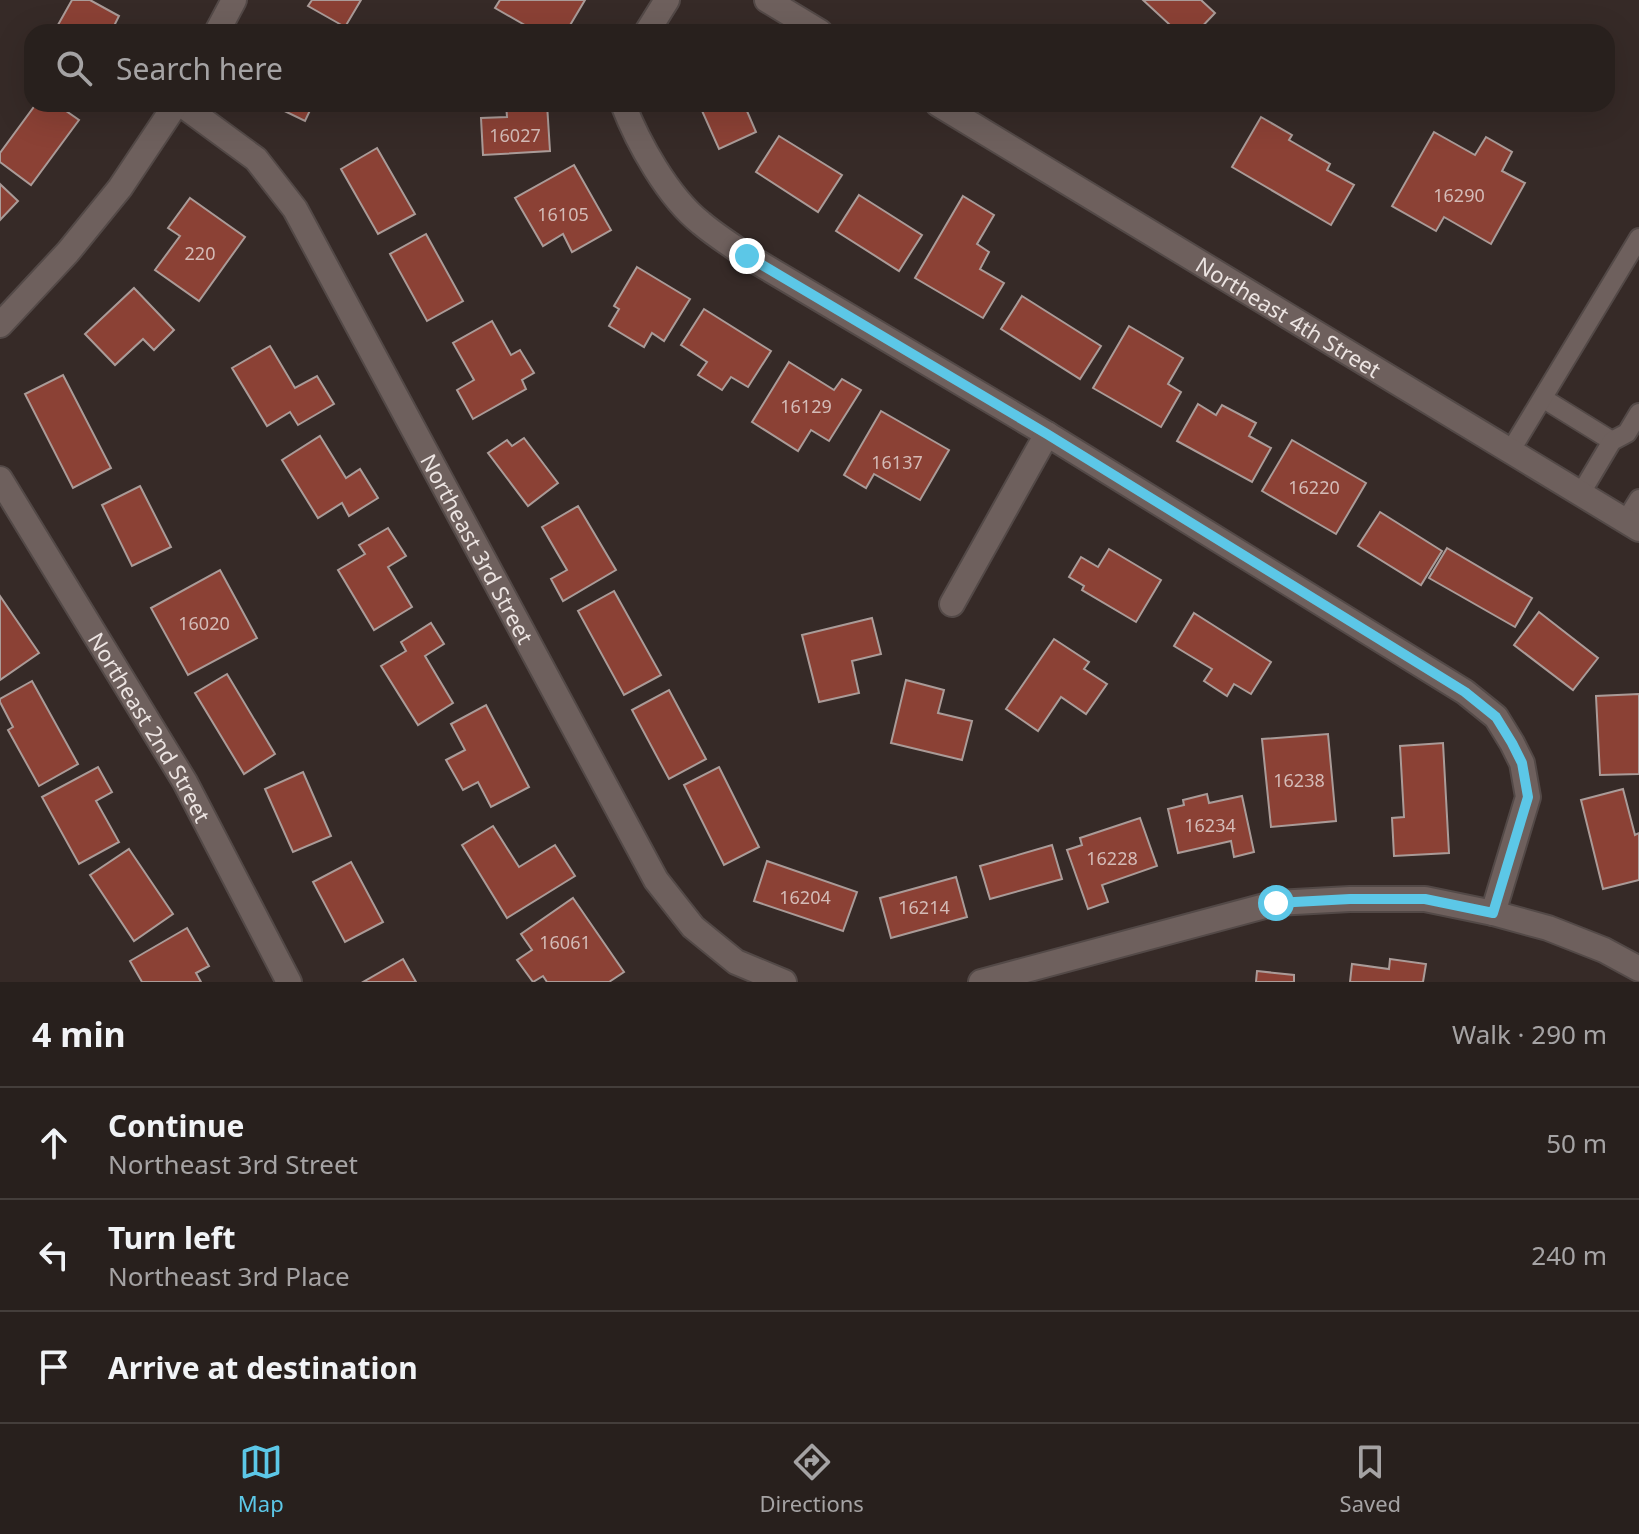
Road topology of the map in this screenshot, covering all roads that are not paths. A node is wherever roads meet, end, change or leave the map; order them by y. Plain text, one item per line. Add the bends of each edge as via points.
1 (234, 0) edge
2 (667, 0) edge
3 (767, 0) edge
4 (221, 24) edge
5 (652, 24) edge
6 (807, 24) edge
7 (172, 112) edge
8 (189, 112) edge
9 (626, 112) edge
10 (951, 112) edge
11 (1639, 238) edge
12 (0, 325) edge
13 (1544, 399) junction
14 (1639, 413) edge
15 (1047, 434) junction
16 (1612, 441) junction
17 (1511, 450) junction
18 (0, 479) edge
19 (1581, 493) junction
20 (1639, 499) edge
21 (1632, 524) edge
22 (952, 604) dead end
23 (1493, 913) junction
24 (1639, 969) edge
25 (289, 982) edge
26 (784, 982) edge
27 (981, 982) edge

1 - 4 street
2 - 5 street
3 - 6 street
7 - 12 street via 120,188
8 - 26 street, Northeast 3rd Street via 256,159 295,209 656,880 693,927 736,962
9 - 15 street via 677,200 699,222 747,256
10 - 17 street, Northeast 4th Street
11 - 13 lane
13 - 16 lane
13 - 17 lane
14 - 16 lane via 1627,433
15 - 22 street
15 - 23 street via 1465,692 1496,717 1522,763 1528,797
16 - 19 lane
17 - 19 street, Northeast 4th Street
18 - 25 street, Northeast 2nd Street via 185,782
19 - 21 street, Northeast 4th Street
20 - 21 lane
23 - 24 street via 1548,928
23 - 27 street via 1425,899 1276,903

